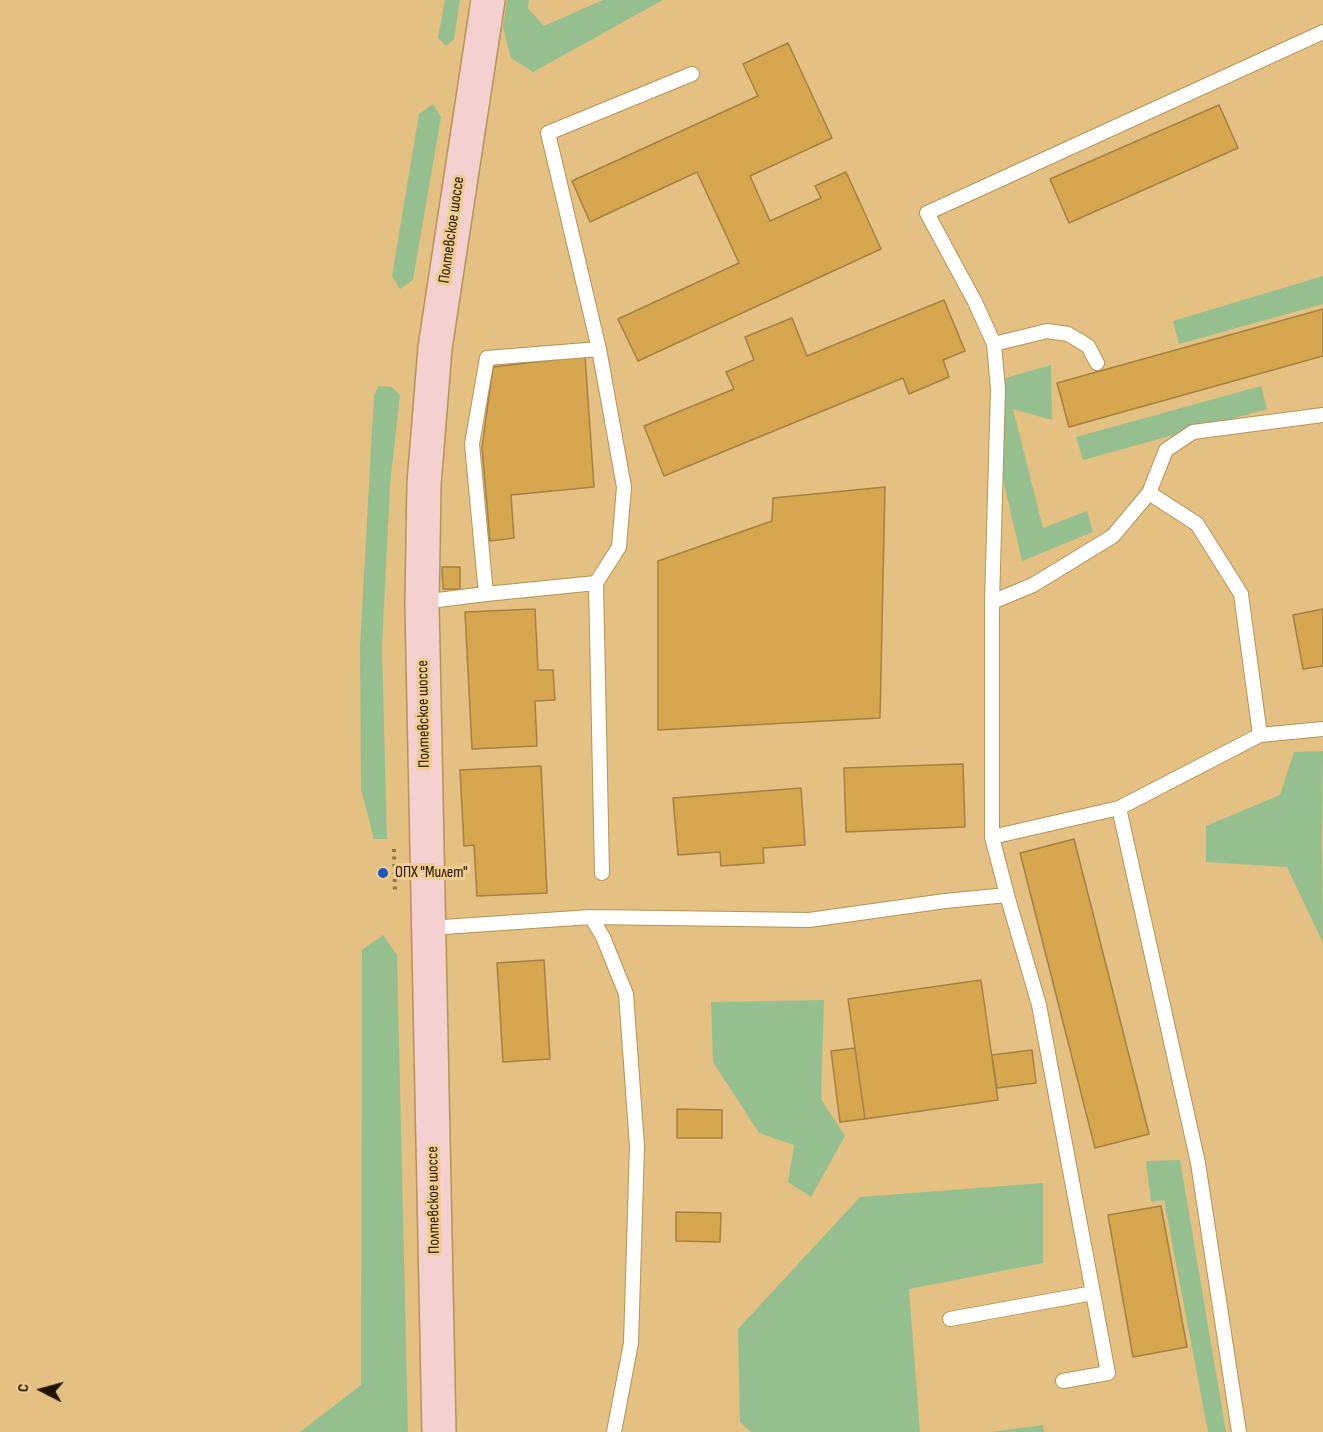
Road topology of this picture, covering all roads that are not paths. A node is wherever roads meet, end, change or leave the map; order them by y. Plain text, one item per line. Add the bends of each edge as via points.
1 (488, 0) edge
2 (1323, 32) edge
3 (692, 74) dead end
4 (994, 344) junction
5 (599, 349) junction
6 (1097, 363) dead end
7 (1323, 415) edge
8 (1149, 494) junction
9 (596, 583) junction
10 (486, 594) junction
11 (993, 602) junction
12 (422, 604) junction
13 (1323, 729) edge
14 (1260, 735) junction
15 (1119, 808) junction
16 (992, 837) junction
17 (602, 873) dead end
18 (1007, 895) junction
19 (591, 916) junction
20 (428, 928) junction
21 (1094, 1293) junction
22 (950, 1319) dead end
23 (1063, 1381) dead end
24 (439, 1432) edge
25 (614, 1432) edge
26 (1239, 1432) edge

1 - 12 street, Полтевское шоссе via 435,348 423,484
2 - 4 lane via 927,213
3 - 5 lane via 548,133
4 - 6 lane via 1047,331 1068,334 1088,346
4 - 11 lane via 998,388
5 - 9 lane via 624,487 619,547
5 - 10 lane via 487,358 472,444
7 - 8 lane via 1193,432 1166,450
8 - 11 lane via 1113,536 1033,585
8 - 14 lane via 1197,524 1241,594
9 - 10 lane
9 - 17 lane
10 - 12 lane
11 - 16 lane
12 - 20 street, Полтевское шоссе
13 - 14 lane
14 - 15 lane
15 - 16 lane
15 - 26 lane via 1198,1163
16 - 18 lane
18 - 19 lane via 809,920
18 - 21 lane via 1039,1005
19 - 20 lane
19 - 25 lane via 626,993 637,1146 631,1343
20 - 24 street, Полтевское шоссе
21 - 22 lane
21 - 23 lane via 1108,1373

